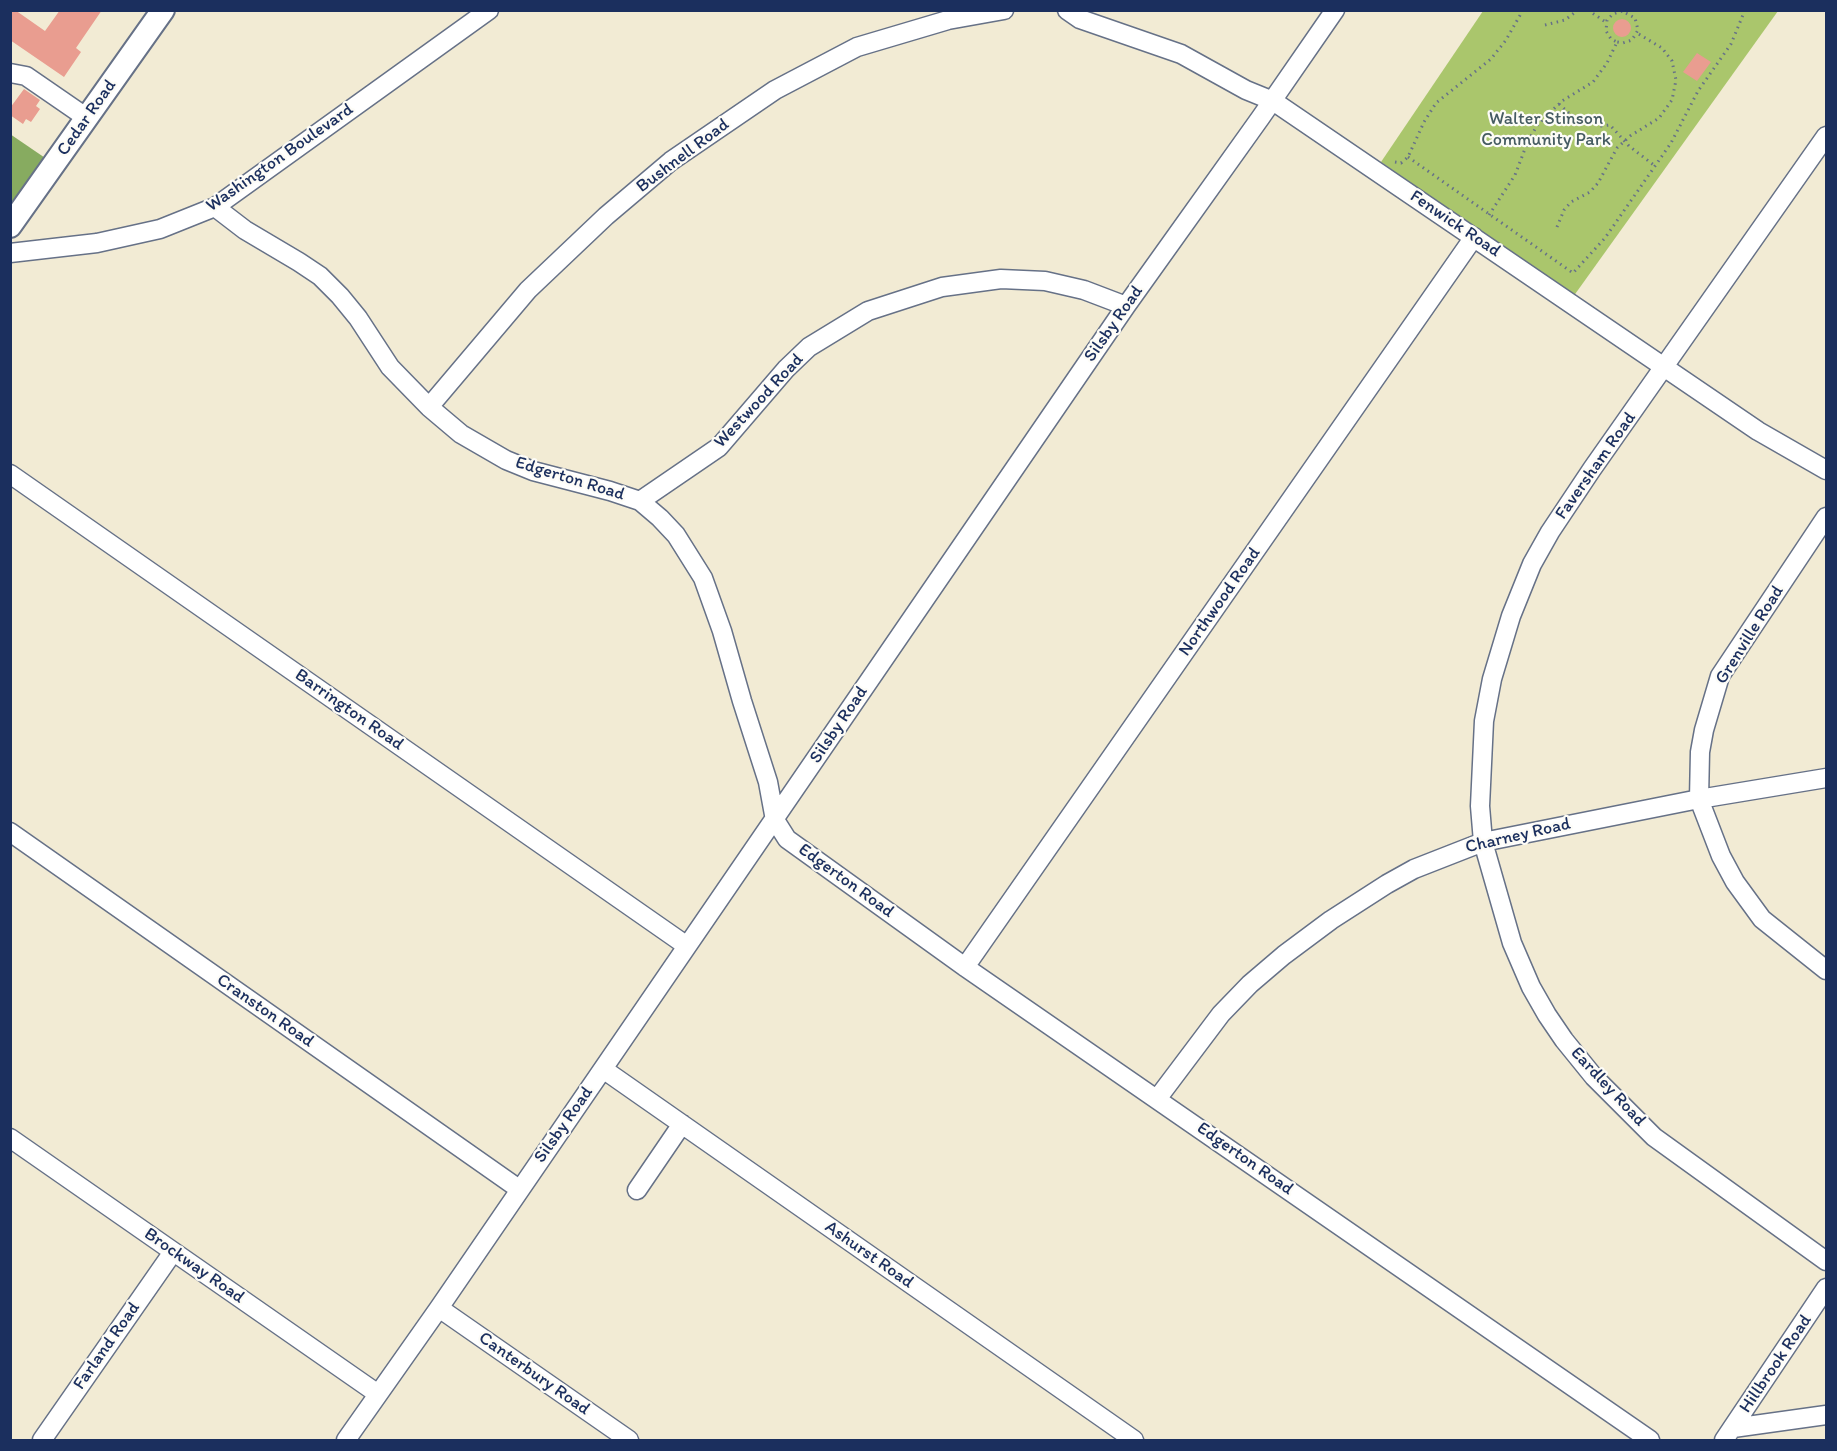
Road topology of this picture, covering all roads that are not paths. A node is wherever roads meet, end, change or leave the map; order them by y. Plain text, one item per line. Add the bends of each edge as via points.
1 (163, 10) edge
2 (489, 10) edge
3 (1004, 10) edge
4 (1067, 10) edge
5 (1335, 10) edge
6 (10, 73) edge
7 (1273, 101) junction
8 (87, 118) junction
9 (1827, 136) edge
10 (215, 207) junction
11 (10, 226) edge
12 (1474, 237) junction
13 (10, 253) edge
14 (1126, 306) junction
15 (1665, 368) junction
16 (429, 407) junction
17 (1827, 470) edge
18 (10, 474) edge
19 (640, 501) junction
20 (1827, 517) edge
21 (1827, 778) edge
22 (1699, 800) junction
23 (775, 820) junction
24 (10, 832) edge
25 (1482, 842) junction
26 (687, 946) junction
27 (965, 967) junction
28 (1827, 970) edge
29 (603, 1069) junction
30 (1158, 1099) junction
31 (682, 1124) junction
32 (10, 1138) edge
33 (519, 1189) junction
34 (637, 1190) dead end
35 (173, 1252) junction
36 (1827, 1261) edge
37 (1827, 1288) edge
38 (439, 1308) junction
39 (378, 1394) junction
40 (1827, 1415) edge
41 (1729, 1434) edge
42 (42, 1440) edge
43 (346, 1440) edge
44 (629, 1440) edge
45 (1134, 1440) edge
46 (1650, 1440) edge

1 - 8 main road, Cedar Road
2 - 10 street, Washington Boulevard
3 - 16 street, Bushnell Road via 948,20 857,47 775,90 728,122 663,168 528,290
4 - 7 street, Fenwick Road via 1080,19 1181,54
5 - 7 street, Silsby Road
6 - 8 street via 26,76
7 - 12 street, Fenwick Road
7 - 14 street, Silsby Road
8 - 11 main road, Cedar Road
9 - 15 street, Faversham Road
10 - 13 street, Washington Boulevard via 160,229 97,243
10 - 16 street, Edgerton Road via 320,276 358,318 390,367
12 - 15 street, Fenwick Road
12 - 27 street, Northwood Road
14 - 19 street, Westwood Road via 1045,281 1001,279 942,287 868,310 809,347 719,447
14 - 23 street, Silsby Road
15 - 17 street, Fenwick Road via 1758,431
15 - 25 street, Faversham Road via 1550,532 1511,616 1484,721
16 - 19 street, Edgerton Road via 461,434 506,460
18 - 26 street, Barrington Road
19 - 23 street, Edgerton Road via 676,536 703,578 768,782
20 - 22 street, Grenville Road via 1720,676 1700,752
21 - 22 street, Charney Road
22 - 25 street, Charney Road
22 - 28 street via 1721,856 1762,919
23 - 26 street, Silsby Road
23 - 27 street, Edgerton Road via 787,839
24 - 33 street, Cranston Road
25 - 30 street, Charney Road via 1387,884 1284,955 1221,1014
25 - 36 street, Eardley Road via 1512,943 1531,987 1594,1077 1654,1137
26 - 29 street, Silsby Road
27 - 30 street, Edgerton Road
29 - 31 street, Ashurst Road
29 - 33 street, Silsby Road
30 - 46 street, Edgerton Road
31 - 34 street
31 - 45 street, Ashurst Road
32 - 35 street, Brockway Road
33 - 38 street, Silsby Road
35 - 39 street, Brockway Road
35 - 42 street, Farland Road
37 - 41 street, Hillbrook Road
38 - 39 street, Silsby Road
38 - 44 street, Canterbury Road
39 - 43 street, Silsby Road
40 - 41 street

